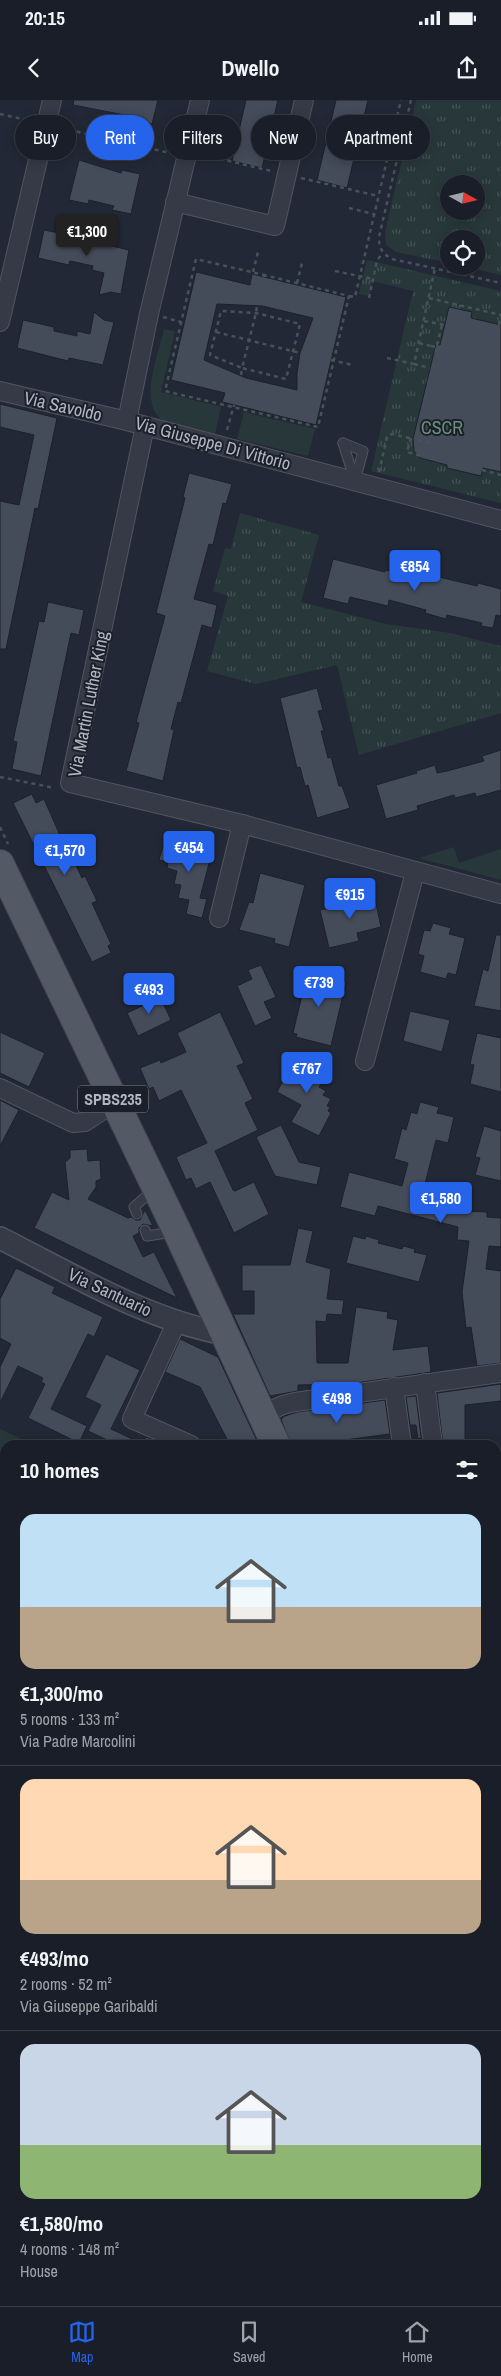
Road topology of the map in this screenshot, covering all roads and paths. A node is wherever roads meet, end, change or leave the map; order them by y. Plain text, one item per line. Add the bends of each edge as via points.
1 (52, 100) edge
2 (200, 100) edge
3 (304, 100) edge
4 (401, 100) edge
5 (412, 100) edge
6 (0, 114) edge
7 (48, 115) edge
8 (196, 115) edge
9 (15, 118) edge
10 (76, 132) edge
11 (164, 152) edge
12 (38, 160) edge
13 (185, 160) edge
14 (175, 202) junction
15 (349, 208) dead end
16 (374, 214) junction
17 (258, 252) dead end
18 (382, 253) junction
19 (302, 263) dead end
20 (435, 268) junction
21 (335, 271) dead end
22 (253, 273) junction
23 (360, 276) junction
24 (373, 279) junction
25 (297, 283) junction
26 (501, 284) edge
27 (349, 296) junction
28 (368, 298) dead end
29 (429, 298) junction
30 (257, 306) dead end
31 (256, 313) junction
32 (501, 316) edge
33 (424, 321) junction
34 (0, 322) edge
35 (499, 324) dead end
36 (212, 325) dead end
37 (217, 326) junction
38 (210, 332) dead end
39 (216, 332) junction
40 (249, 340) junction
41 (419, 343) junction
42 (437, 345) dead end
43 (293, 351) junction
44 (300, 353) dead end
45 (435, 356) dead end
46 (387, 358) dead end
47 (332, 360) junction
48 (414, 364) junction
49 (353, 366) dead end
50 (433, 367) dead end
51 (242, 368) junction
52 (241, 376) dead end
53 (0, 391) edge
54 (233, 406) junction
55 (127, 421) junction
56 (145, 426) junction
57 (418, 440) dead end
58 (430, 443) dead end
59 (224, 446) junction
60 (422, 456) dead end
61 (482, 470) dead end
62 (501, 475) edge
63 (355, 481) junction
64 (376, 486) junction
65 (501, 520) edge
66 (0, 778) edge
67 (70, 783) junction
68 (242, 824) junction
69 (0, 864) edge
70 (415, 872) junction
71 (501, 894) edge
72 (219, 918) dead end
73 (365, 1061) dead end
74 (0, 1088) edge
75 (115, 1102) junction
76 (156, 1187) junction
77 (137, 1214) dead end
78 (145, 1230) dead end
79 (177, 1231) junction
80 (2, 1243) edge
81 (177, 1321) junction
82 (225, 1334) junction
83 (501, 1373) edge
84 (425, 1383) junction
85 (394, 1388) junction
86 (265, 1421) junction
87 (180, 1440) edge
88 (274, 1440) edge
89 (401, 1440) edge
90 (432, 1440) edge

1 - 7 street
2 - 8 street, Via Giuseppe Di Vittorio
3 - 14 street via 275,226
4 - 16 path
5 - 18 path via 379,237
6 - 9 path
10 - 11 path
12 - 34 street
13 - 14 street, Via Giuseppe Di Vittorio
14 - 55 street, Via Giuseppe Di Vittorio
15 - 16 path
16 - 23 path
17 - 22 path
18 - 20 path
18 - 24 path
19 - 25 path
20 - 26 path
20 - 29 path
21 - 23 path
22 - 25 path
22 - 54 path via 196,259 165,391
23 - 24 path
23 - 27 path via 355,297
24 - 28 path
25 - 27 path
27 - 47 path
29 - 32 path
29 - 33 path
30 - 31 path
31 - 37 path via 220,311
31 - 40 path
31 - 43 path via 300,324
32 - 35 path
33 - 41 path
33 - 42 path via 444,325
36 - 37 path
37 - 39 path
38 - 39 path
39 - 40 path
39 - 51 path via 210,355
40 - 43 path
40 - 51 path
41 - 45 path, bridge via 437,347
41 - 48 path
43 - 44 path
43 - 51 path via 286,379
46 - 48 path
47 - 49 path
47 - 54 path via 318,427
48 - 50 path
51 - 52 path
53 - 55 street, Via Savoldo
54 - 59 path
55 - 56 street, Via Giuseppe Di Vittorio
56 - 59 street, Via Giuseppe Di Vittorio
56 - 67 street, Via Martin Luther King
57 - 58 path
59 - 63 street, Via Giuseppe Di Vittorio
60 - 64 path via 407,452 412,439 392,434 387,437
61 - 62 path
63 - 63 lane via 343,443 363,451
63 - 64 street, Via Giuseppe Di Vittorio
64 - 65 street, Via Giuseppe Di Vittorio
66 - 67 path via 60,789
67 - 68 street, Via Martin Luther King
68 - 70 street, Via Martin Luther King
68 - 72 street
69 - 75 main road, SPBS235
70 - 71 street, Via Martin Luther King
70 - 73 street
74 - 75 street via 73,1123 84,1122
75 - 76 main road, SPBS235
76 - 77 lane via 134,1207
76 - 79 main road, SPBS235
78 - 79 lane via 147,1236
79 - 82 main road, SPBS235
80 - 81 street, Via Santuario
81 - 82 street, Via Santuario
81 - 87 street via 132,1418
82 - 86 main road, SPBS235
83 - 84 street
84 - 85 street
84 - 90 street
85 - 86 street via 278,1406 270,1411
85 - 89 street
86 - 88 main road, SPBS235

